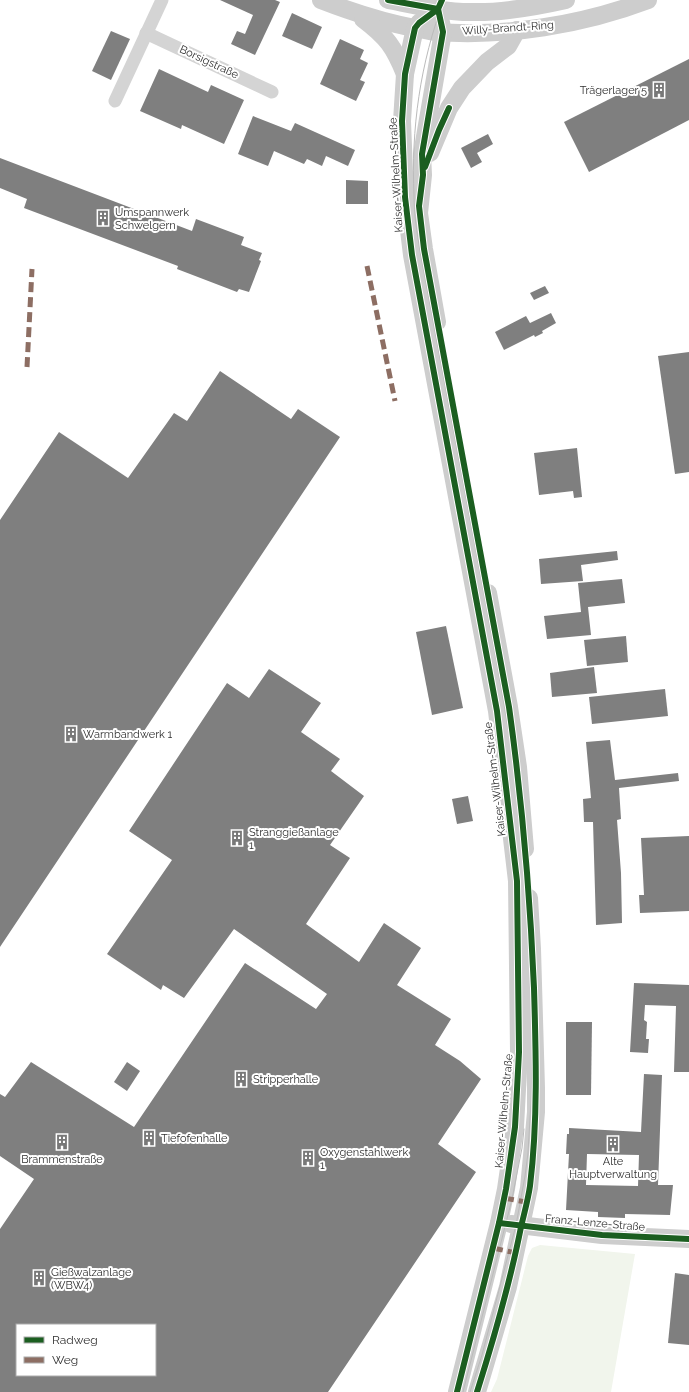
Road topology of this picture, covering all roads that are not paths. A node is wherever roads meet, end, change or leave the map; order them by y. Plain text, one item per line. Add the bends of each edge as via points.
1 (162, 0) edge
2 (321, 0) edge
3 (388, 0) edge
4 (566, 0) edge
5 (648, 0) edge
6 (440, 4) edge
7 (356, 14) junction
8 (415, 28) junction
9 (517, 30) junction
10 (443, 32) junction
11 (146, 33) junction
12 (405, 74) junction
13 (272, 92) dead end
14 (115, 101) dead end
15 (423, 175) junction
16 (418, 252) junction
17 (447, 409) junction
18 (499, 1223) junction
19 (522, 1226) junction
20 (689, 1239) edge
21 (457, 1392) edge
22 (477, 1392) edge

1 - 11 street
2 - 7 main road, Willy-Brandt-Ring
3 - 6 main road, Willy-Brandt-Ring
4 - 6 main road, Willy-Brandt-Ring via 515,10 470,12
5 - 9 main road, Willy-Brandt-Ring via 573,22
6 - 8 main road
6 - 10 main road, Kaiser-Wilhelm-Straße
7 - 8 main road, Willy-Brandt-Ring
7 - 12 main road via 390,44
8 - 10 main road, Willy-Brandt-Ring
8 - 12 main road, Kaiser-Wilhelm-Straße
9 - 10 main road, Willy-Brandt-Ring
9 - 15 main road via 508,46 487,62 462,88 449,108
10 - 15 main road, Kaiser-Wilhelm-Straße via 422,154
11 - 13 street, Borsigstraße
11 - 14 street
12 - 16 main road, Kaiser-Wilhelm-Straße via 402,121 405,197
15 - 16 main road, Kaiser-Wilhelm-Straße
16 - 17 main road, Kaiser-Wilhelm-Straße
17 - 18 main road, Kaiser-Wilhelm-Straße via 497,711 517,881 520,1052 518,1092 515,1127
17 - 19 main road, Kaiser-Wilhelm-Straße via 509,707 523,816 532,949 536,1112 530,1188
18 - 19 main road, Franz-Lenze-Straße
18 - 21 main road, Kaiser-Wilhelm-Straße
19 - 20 main road, Franz-Lenze-Straße via 608,1235
19 - 22 main road, Kaiser-Wilhelm-Straße via 508,1287

